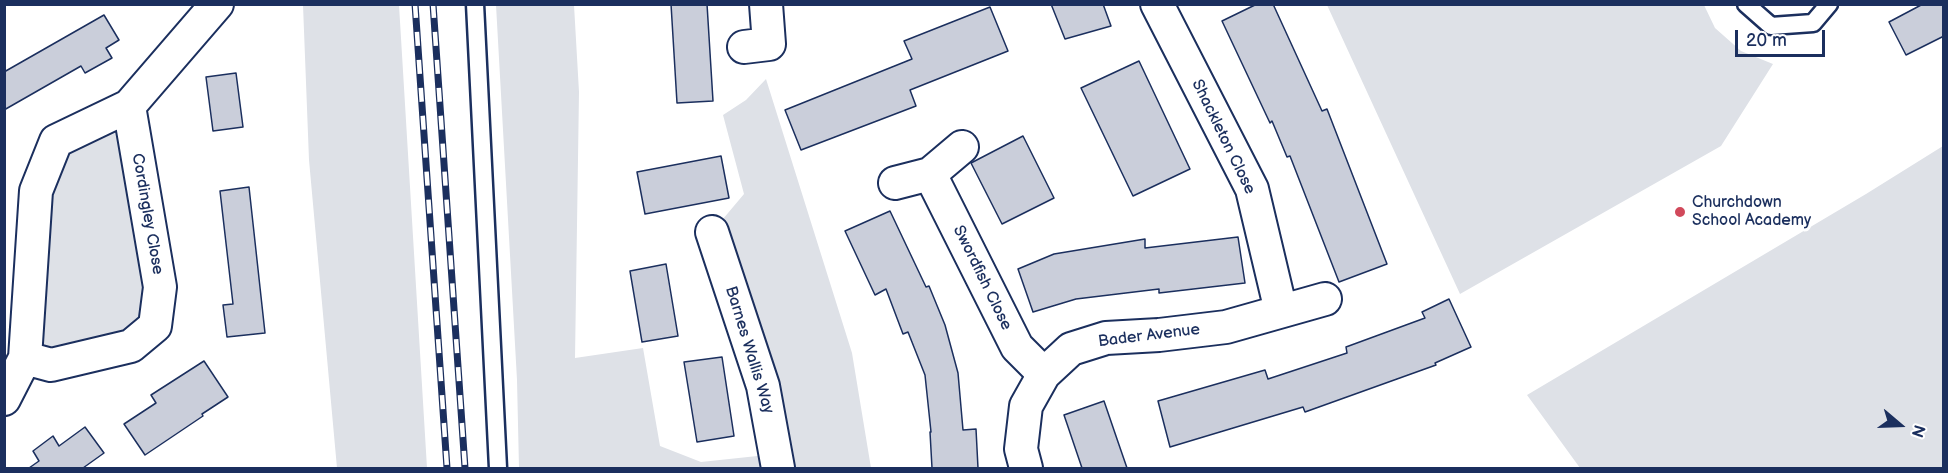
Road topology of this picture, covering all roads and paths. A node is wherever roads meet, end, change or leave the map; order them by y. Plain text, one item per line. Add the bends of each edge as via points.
1 (217, 4) edge
2 (475, 4) edge
3 (766, 4) edge
4 (1157, 4) edge
5 (1746, 4) edge
6 (1829, 4) edge
7 (744, 47) dead end
8 (129, 106) junction
9 (962, 147) dead end
10 (930, 174) junction
11 (895, 183) dead end
12 (712, 232) dead end
13 (1325, 299) dead end
14 (1281, 311) junction
15 (25, 358) junction
16 (1044, 374) junction
17 (4, 399) edge
18 (498, 468) edge
19 (778, 468) edge
20 (1026, 468) edge

1 - 8 street
2 - 18 lane
3 - 7 street via 769,44
4 - 14 street, Shackleton Close via 1252,189
5 - 6 lane via 1771,26 1813,23
8 - 15 street via 56,141 36,191
8 - 15 street, Cordingley Close via 160,286 154,326 131,346 51,365
9 - 10 street
10 - 11 street
10 - 16 street, Swordfish Close via 1017,347
12 - 19 street, Barnes Wallis Way via 763,386
13 - 14 street, Bader Avenue
14 - 16 street, Bader Avenue via 1226,327 1106,338 1071,349
15 - 17 street
16 - 20 street, Bader Avenue via 1026,406 1021,449

